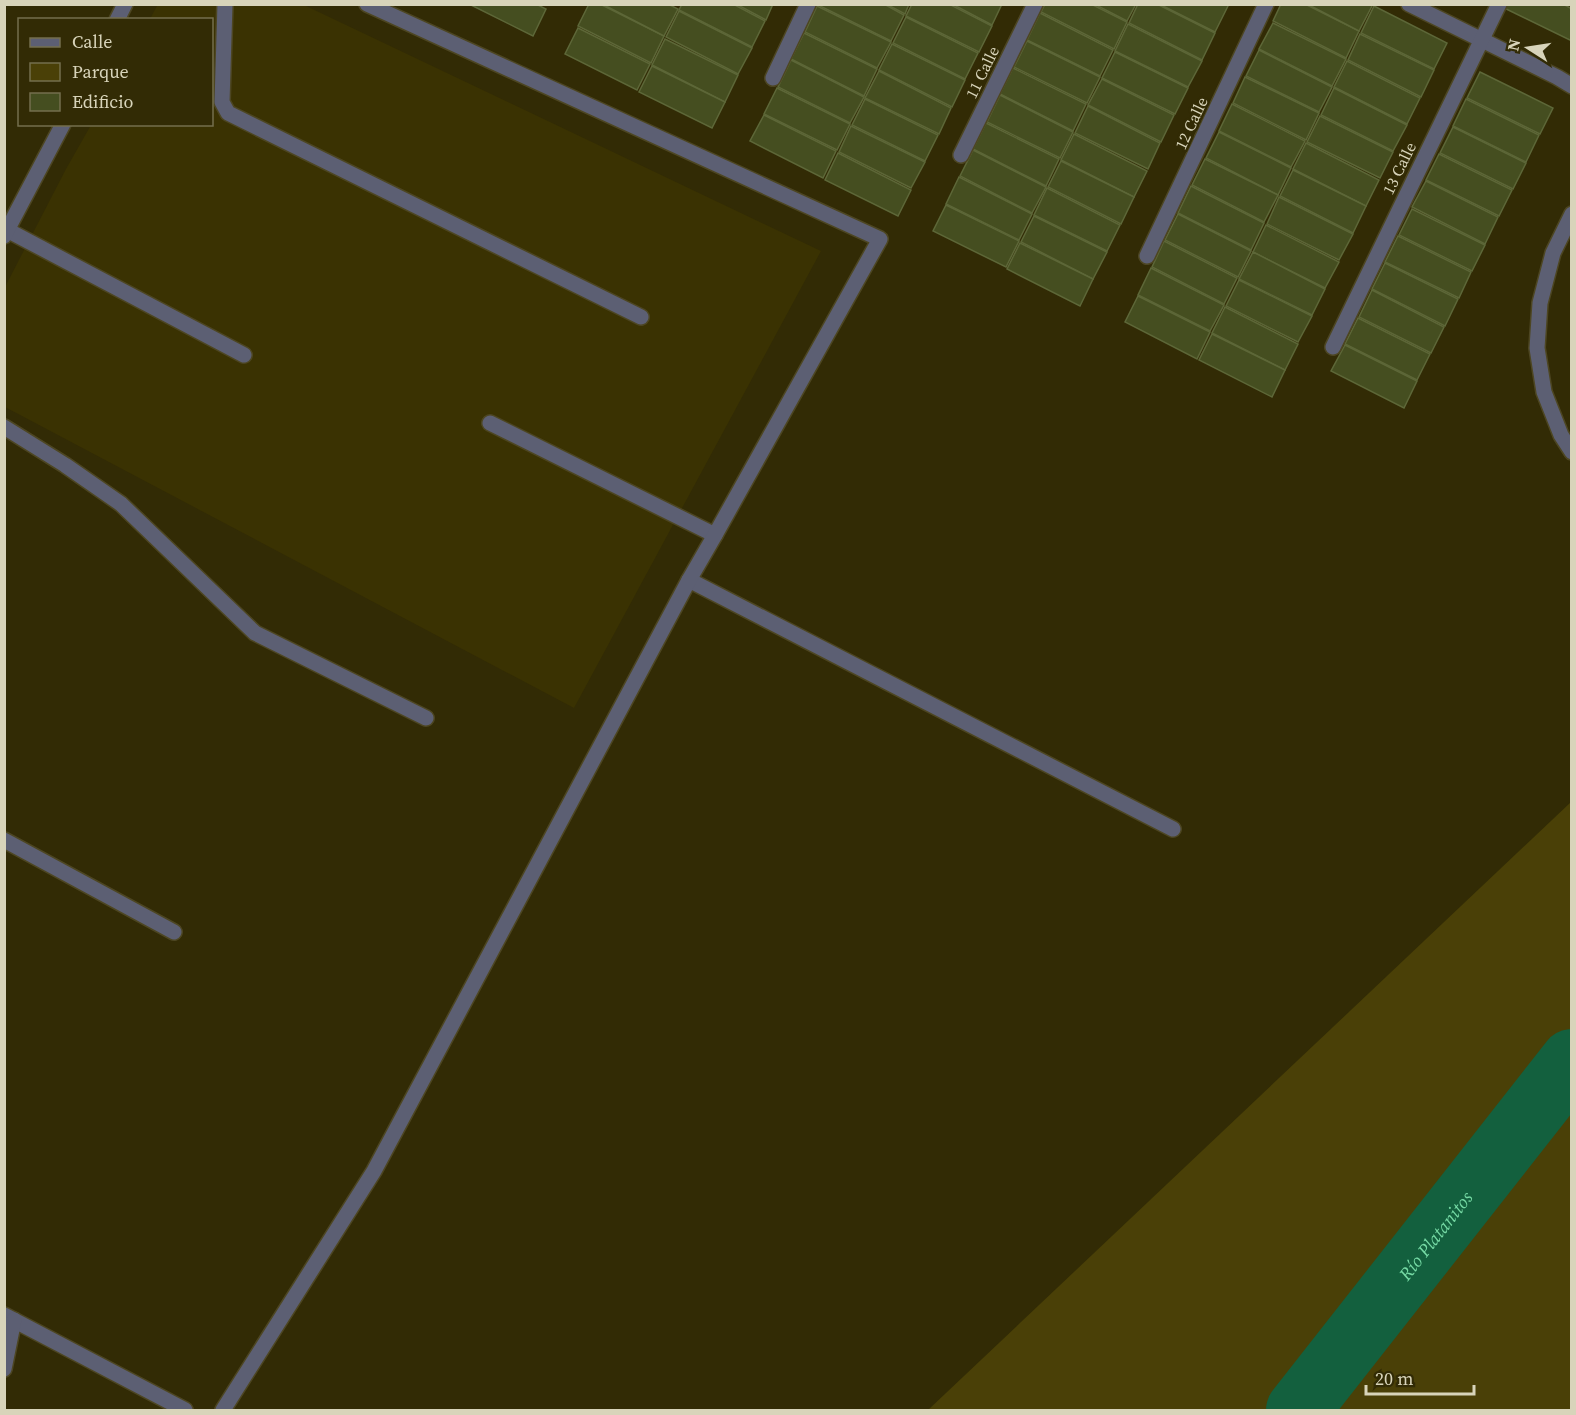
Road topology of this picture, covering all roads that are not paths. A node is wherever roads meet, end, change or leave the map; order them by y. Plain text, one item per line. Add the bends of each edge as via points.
1 (125, 4) edge
2 (225, 4) edge
3 (368, 4) edge
4 (808, 4) edge
5 (1035, 4) edge
6 (1266, 4) edge
7 (1409, 4) edge
8 (1499, 4) edge
9 (118, 18) edge
10 (1480, 41) junction
11 (773, 78) dead end
12 (1572, 86) edge
13 (62, 126) edge
14 (961, 155) dead end
15 (1572, 214) edge
16 (6, 233) edge
17 (1147, 256) dead end
18 (641, 317) dead end
19 (1333, 348) dead end
20 (244, 355) dead end
21 (490, 423) dead end
22 (4, 427) edge
23 (1572, 452) edge
24 (715, 535) junction
25 (689, 580) junction
26 (426, 718) dead end
27 (1173, 829) dead end
28 (4, 840) edge
29 (174, 932) dead end
30 (9, 1317) edge
31 (4, 1369) edge
32 (185, 1410) edge
33 (223, 1410) edge

1 - 9 street
2 - 18 street via 222,102 228,113
3 - 24 street via 880,239
4 - 11 street
5 - 14 street, 11 Calle
6 - 17 street, 12 Calle
7 - 10 street
8 - 10 street, 13 Calle
10 - 12 street
10 - 19 street, 13 Calle
13 - 16 street
15 - 23 street via 1553,253 1540,303 1537,348 1544,392
16 - 20 street
21 - 24 street
22 - 26 street via 121,504 255,633
24 - 25 street
25 - 27 street
25 - 33 street via 374,1171
28 - 29 street
30 - 31 street
30 - 32 street

